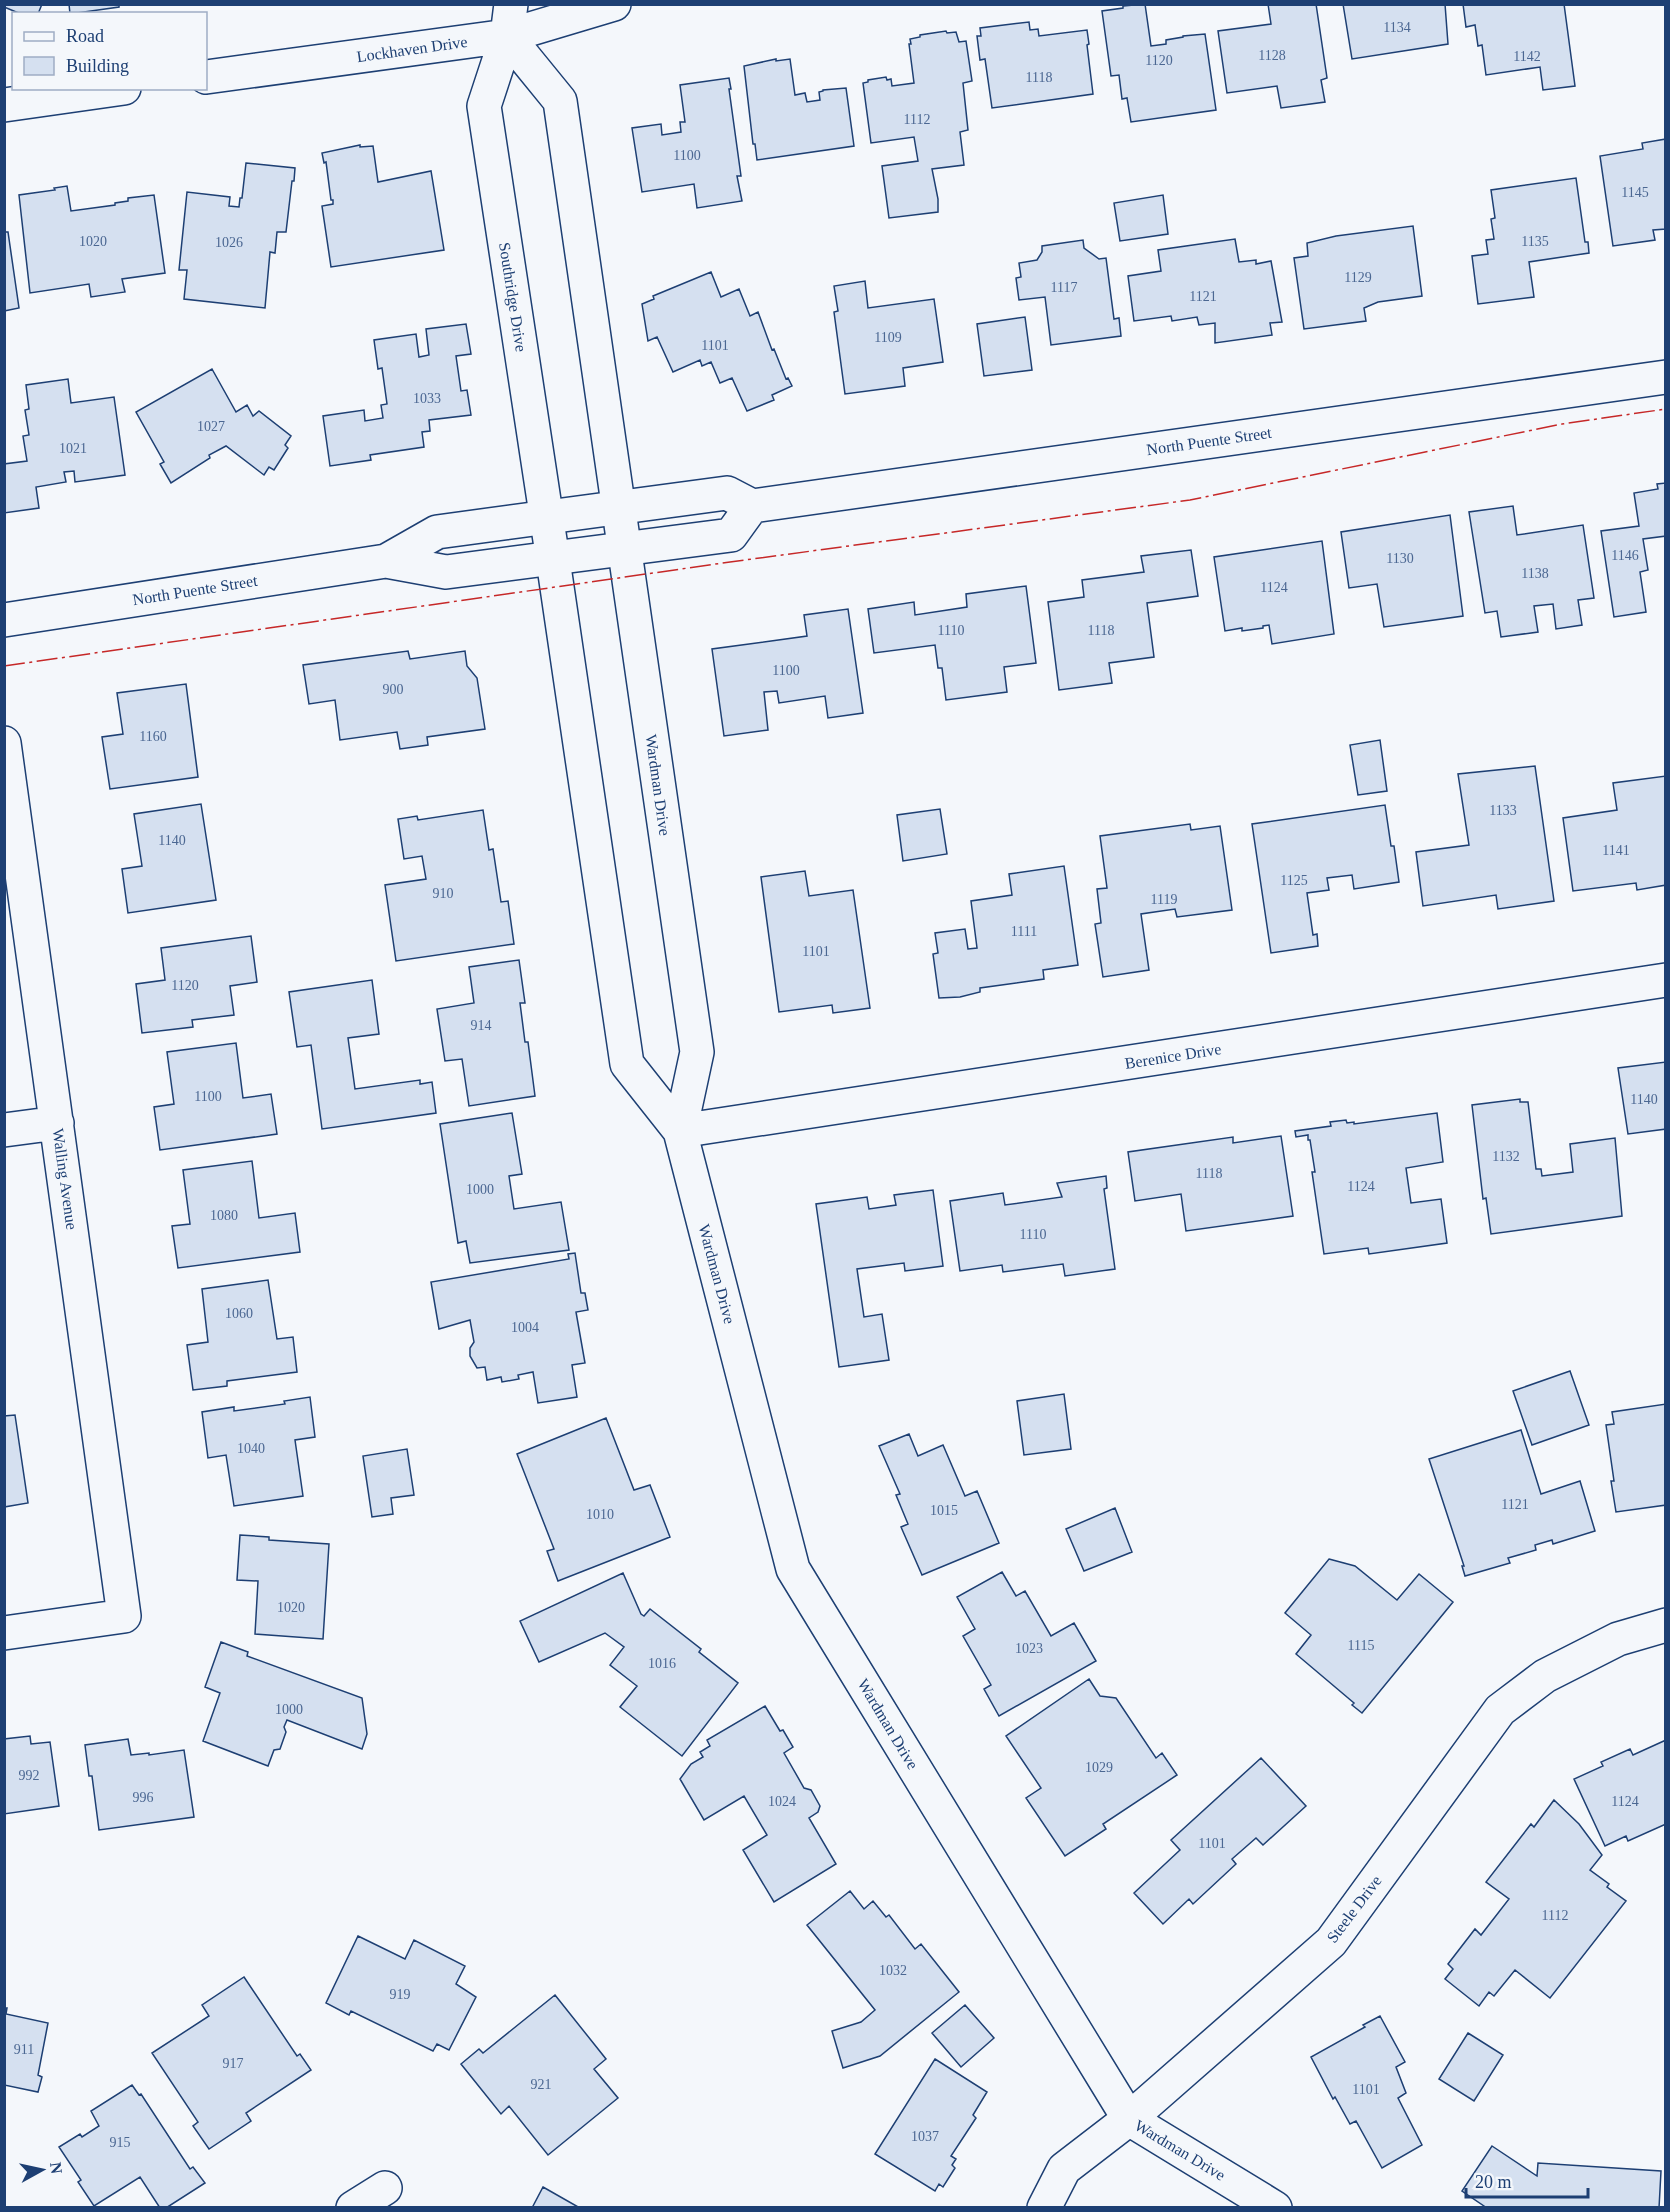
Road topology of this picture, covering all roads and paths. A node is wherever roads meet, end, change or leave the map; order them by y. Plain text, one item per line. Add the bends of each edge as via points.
1 (511, 4) edge
2 (614, 4) edge
3 (507, 36) junction
4 (207, 77) edge
5 (110, 90) edge
6 (4, 105) edge
7 (1665, 377) edge
8 (752, 506) junction
9 (618, 508) junction
10 (546, 518) junction
11 (624, 548) junction
12 (553, 560) junction
13 (386, 561) junction
14 (4, 620) edge
15 (4, 743) edge
16 (1665, 980) edge
17 (57, 1123) junction
18 (4, 1130) edge
19 (680, 1131) junction
20 (1665, 1625) edge
21 (4, 1633) edge
22 (1129, 2119) junction
23 (385, 2188) dead end
24 (353, 2208) edge
25 (1044, 2208) edge
26 (1275, 2208) edge

1 - 3 street, Southridge Drive
2 - 3 street, Lockhaven Drive
3 - 4 street, Lockhaven Drive
3 - 9 street via 560,101
3 - 10 street, Southridge Drive via 484,106
5 - 6 street
7 - 8 street, North Puente Street
8 - 9 street, North Puente Street via 727,494
8 - 11 street, North Puente Street via 731,535
9 - 10 street, North Puente Street
9 - 11 street, Wardman Drive
10 - 12 street, Southridge Drive
10 - 13 street, North Puente Street via 437,532
11 - 12 street, North Puente Street
11 - 19 street, Wardman Drive via 697,1052
12 - 13 street, North Puente Street via 446,573
12 - 19 street, Wardman Drive via 627,1064
13 - 14 street, North Puente Street
15 - 17 street, Walling Avenue
16 - 19 street, Berenice Drive
17 - 18 street
17 - 21 street, Walling Avenue via 124,1616
19 - 22 street, Wardman Drive via 793,1569
20 - 22 street, Steele Drive via 1618,1639 1545,1676 1500,1710 1331,1942
22 - 25 street, Steele Drive via 1064,2169
22 - 26 street, Wardman Drive
23 - 24 street

